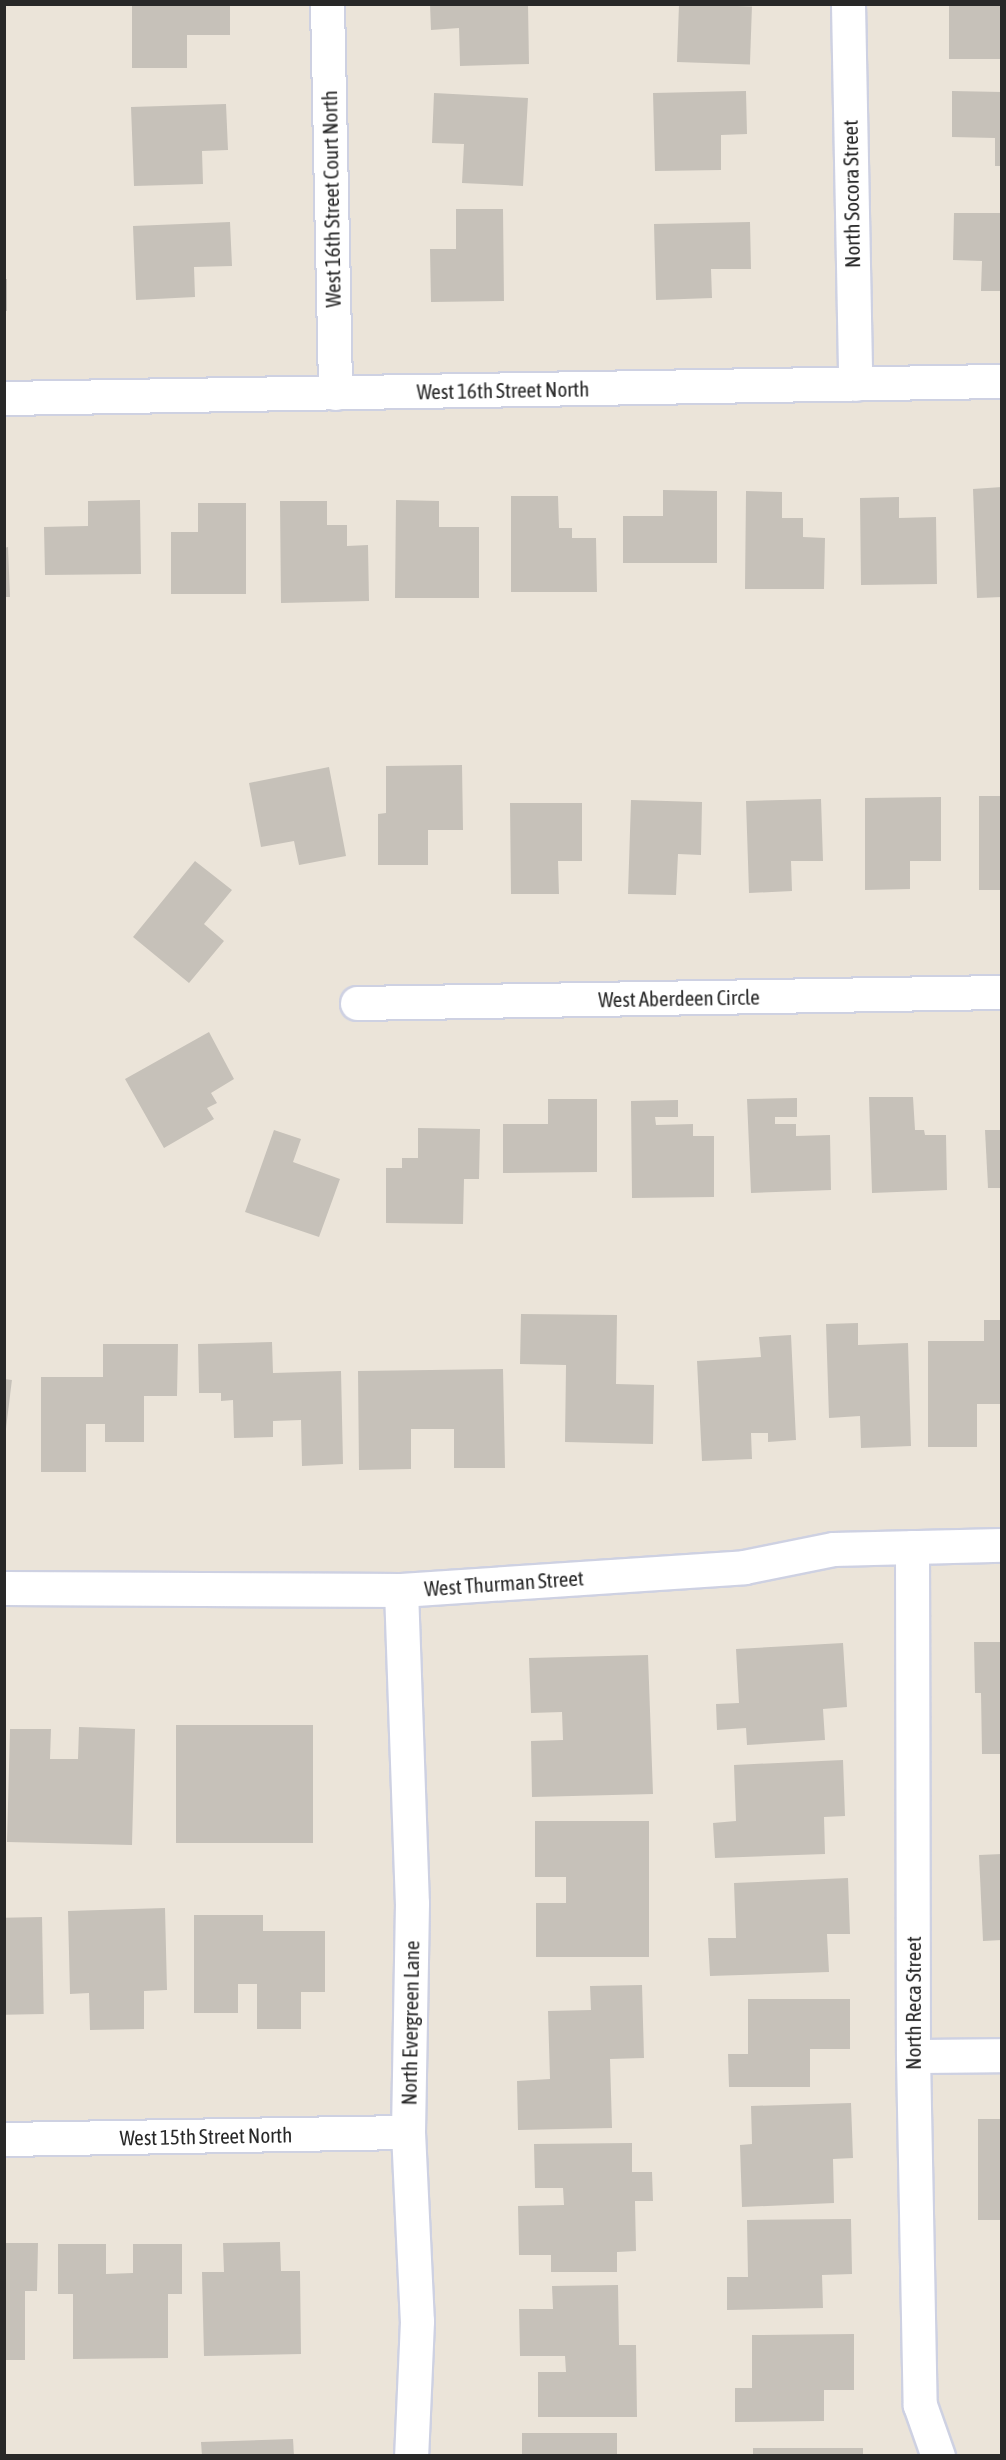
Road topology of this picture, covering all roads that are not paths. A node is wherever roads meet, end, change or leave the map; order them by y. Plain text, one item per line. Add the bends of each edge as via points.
1 (327, 4) edge
2 (848, 4) edge
3 (1002, 381) edge
4 (855, 384) junction
5 (335, 393) junction
6 (4, 399) edge
7 (1002, 992) edge
8 (357, 1004) dead end
9 (1002, 1545) edge
10 (912, 1546) junction
11 (4, 1588) edge
12 (401, 1590) junction
13 (1002, 2055) edge
14 (914, 2056) junction
15 (408, 2132) junction
16 (4, 2139) edge
17 (411, 2456) edge
18 (938, 2456) edge

1 - 5 street, West 16th Street Court North
2 - 4 street, North Socora Street
3 - 4 street, West 16th Street North
4 - 5 street, West 16th Street North
5 - 6 street, West 16th Street North
7 - 8 street, West Aberdeen Circle
9 - 10 street, West Thurman Street
10 - 12 street, West Thurman Street via 833,1549 744,1567
10 - 14 street, North Reca Street
11 - 12 street, West Thurman Street
12 - 15 street, North Evergreen Lane via 412,1903
13 - 14 street
14 - 18 street, North Reca Street via 920,2405
15 - 16 street, West 15th Street North
15 - 17 street, North Evergreen Lane via 417,2321

